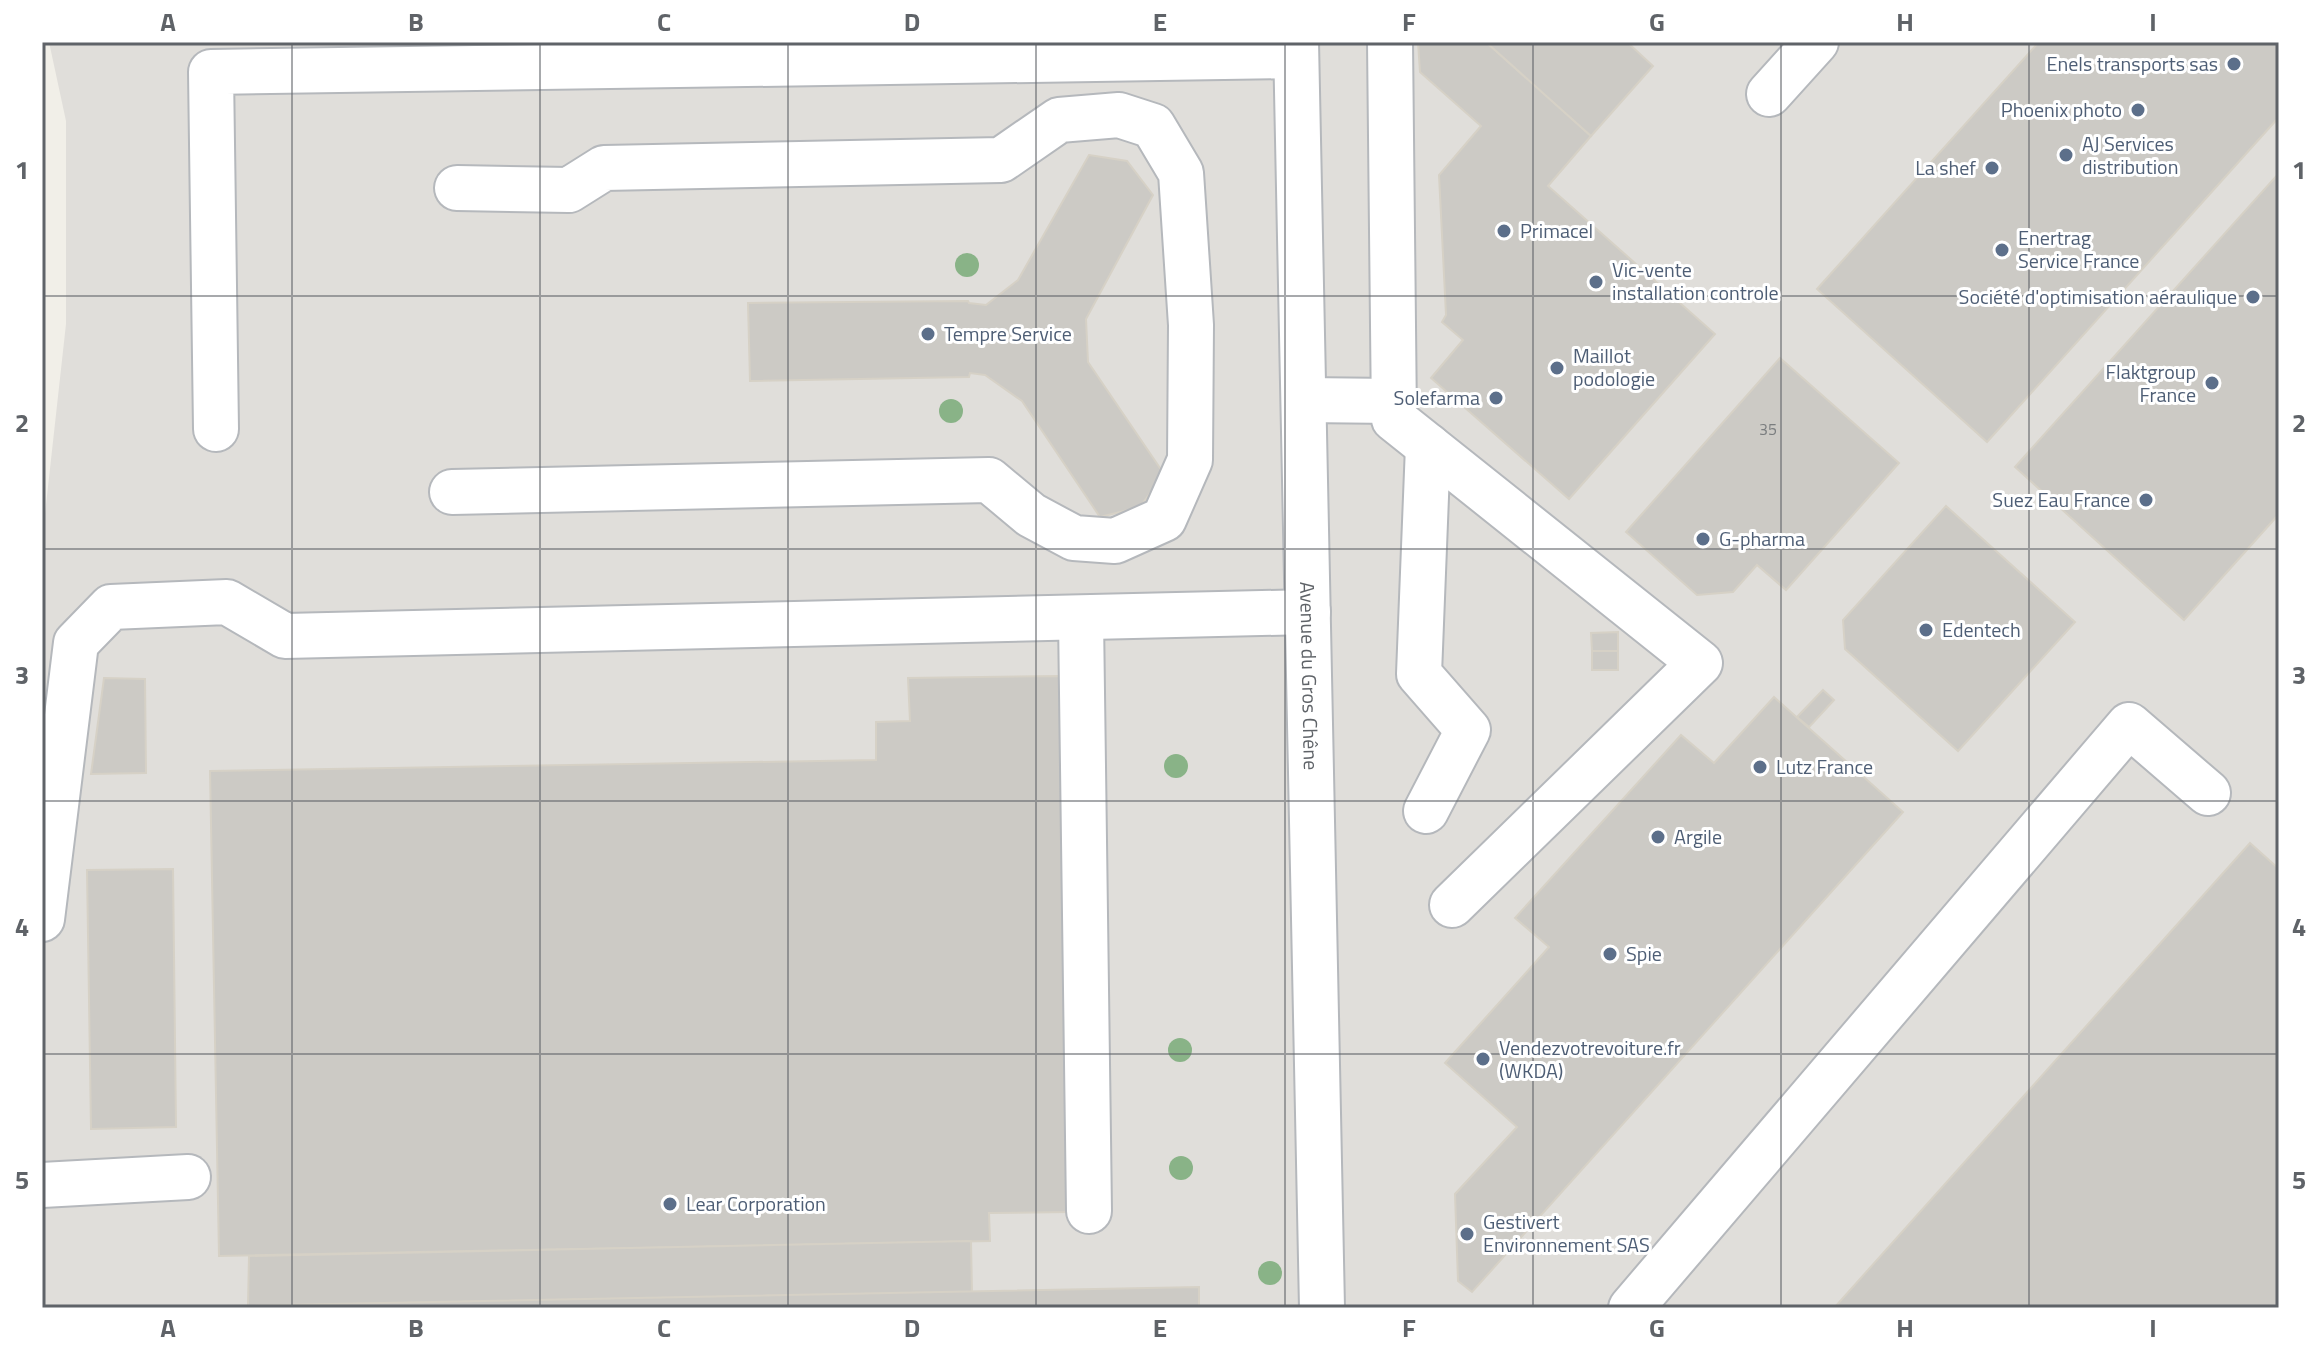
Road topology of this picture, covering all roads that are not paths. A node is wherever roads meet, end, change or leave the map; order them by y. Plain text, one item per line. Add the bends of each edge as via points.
1 (1390, 42) edge
2 (1816, 42) edge
3 (1296, 49) edge
4 (1769, 94) dead end
5 (457, 188) dead end
6 (1304, 400) junction
7 (1394, 401) junction
8 (216, 429) dead end
9 (1428, 446) junction
10 (452, 492) dead end
11 (1308, 612) junction
12 (1081, 618) junction
13 (2208, 793) dead end
14 (1426, 811) dead end
15 (1452, 905) dead end
16 (42, 919) edge
17 (188, 1177) dead end
18 (42, 1185) edge
19 (1089, 1211) dead end
20 (1322, 1308) edge
21 (1631, 1308) edge

1 - 7 street
2 - 4 street
3 - 6 street, Avenue du Gros Chêne
3 - 8 street via 211,72
5 - 10 street via 569,190 604,168 1001,160 1059,120 1119,115 1153,126 1181,173 1191,325 1190,460 1164,519 1115,541 1074,538 1031,515 989,480
6 - 7 street
6 - 11 street, Avenue du Gros Chêne
7 - 9 street via 1394,419
9 - 14 street via 1419,674 1468,730
9 - 15 street via 1700,663
11 - 12 street
11 - 20 street, Avenue du Gros Chêne
12 - 16 street via 285,636 227,602 111,607 76,643
12 - 19 street
13 - 21 street via 2129,725
17 - 18 street

